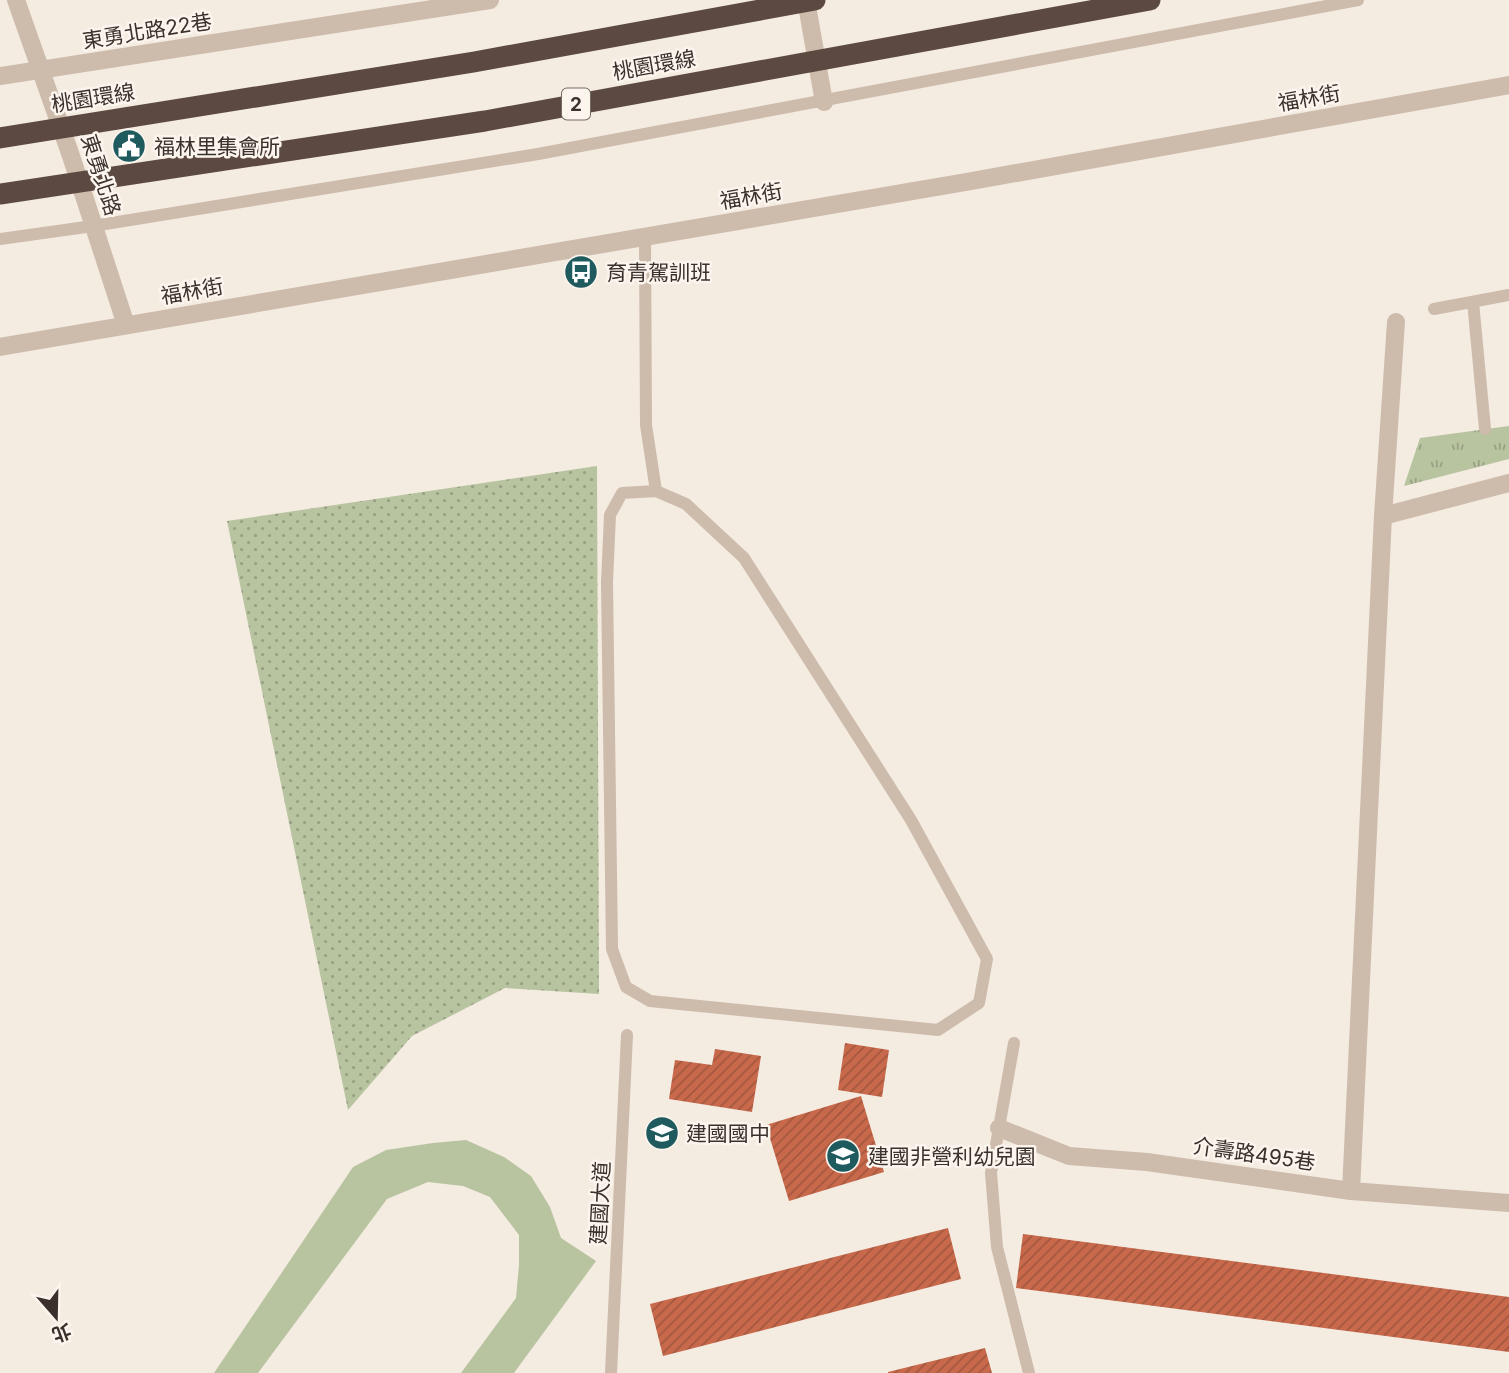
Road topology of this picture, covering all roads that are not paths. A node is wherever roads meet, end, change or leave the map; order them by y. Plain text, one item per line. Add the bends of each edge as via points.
1 (16, 0) edge
2 (490, 0) edge
3 (806, 0) edge
4 (815, 0) edge
5 (1150, 0) edge
6 (1358, 0) edge
7 (41, 71) junction
8 (0, 76) edge
9 (1509, 85) edge
10 (824, 102) junction
11 (0, 138) edge
12 (0, 194) edge
13 (93, 226) junction
14 (645, 237) junction
15 (0, 239) edge
16 (1509, 295) edge
17 (1473, 302) junction
18 (1434, 309) dead end
19 (1396, 322) dead end
20 (126, 325) junction
21 (0, 346) edge
22 (1485, 429) dead end
23 (1509, 483) edge
24 (656, 491) junction
25 (1383, 516) junction
26 (627, 1035) dead end
27 (1014, 1043) dead end
28 (999, 1129) junction
29 (1351, 1191) junction
30 (1509, 1203) edge
31 (611, 1373) edge
32 (1029, 1373) edge

1 - 7 street, 東勇北路
2 - 7 street, 東勇北路22巷
3 - 10 street
4 - 11 highway, 桃園環線, bridge via 474,62
5 - 12 highway, 桃園環線 / 2, bridge via 485,121
6 - 10 lane
7 - 8 street, 東勇北路22巷
7 - 13 street, 東勇北路
9 - 14 street, 福林街
10 - 13 lane
13 - 15 lane
13 - 20 street, 東勇北路
14 - 20 street, 福林街
14 - 24 lane via 646,425
16 - 17 lane
17 - 18 lane
17 - 22 lane
19 - 25 street
20 - 21 street, 福林街
23 - 25 street
24 - 24 lane via 622,493 610,515 612,949 626,987 650,1001 938,1030 979,1003 987,958 911,820 744,558 686,504
25 - 29 street
26 - 31 lane, 建國大道
27 - 28 lane
28 - 29 street, 介壽路495巷 via 1069,1156 1147,1162
28 - 32 lane via 990,1173 997,1247
29 - 30 street, 介壽路495巷

